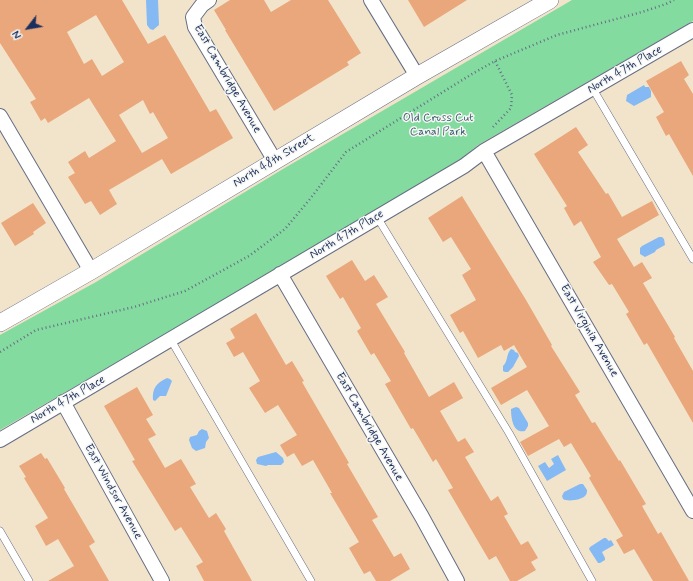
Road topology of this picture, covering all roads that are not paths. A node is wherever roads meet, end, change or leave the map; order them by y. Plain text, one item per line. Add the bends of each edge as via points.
1 (210, 0) edge
2 (371, 0) edge
3 (550, 0) edge
4 (693, 30) edge
5 (417, 76) junction
6 (593, 89) junction
7 (0, 116) edge
8 (484, 151) junction
9 (275, 161) junction
10 (377, 217) junction
11 (693, 259) edge
12 (91, 271) junction
13 (280, 274) junction
14 (0, 323) edge
15 (171, 340) junction
16 (63, 402) junction
17 (0, 440) edge
18 (693, 511) edge
19 (0, 530) edge
20 (29, 581) edge
21 (162, 581) edge
22 (311, 581) edge
23 (456, 581) edge
24 (592, 581) edge

1 - 9 street, East Cambridge Avenue via 202,5 193,17 195,27
2 - 5 street
3 - 5 street, North 48th Street
4 - 6 street, North 47th Place
5 - 9 street, North 48th Street
6 - 8 street, North 47th Place
6 - 11 lane
7 - 12 street
8 - 10 street, North 47th Place via 464,166
8 - 18 street, East Virginia Avenue
9 - 12 street, North 48th Street
10 - 13 street, North 47th Place
10 - 24 lane via 510,433
12 - 14 street, North 48th Street
13 - 15 street, North 47th Place
13 - 23 street, East Cambridge Avenue via 418,510
15 - 16 street, North 47th Place
15 - 22 lane
16 - 17 street, North 47th Place
16 - 21 street, East Windsor Avenue
19 - 20 lane

